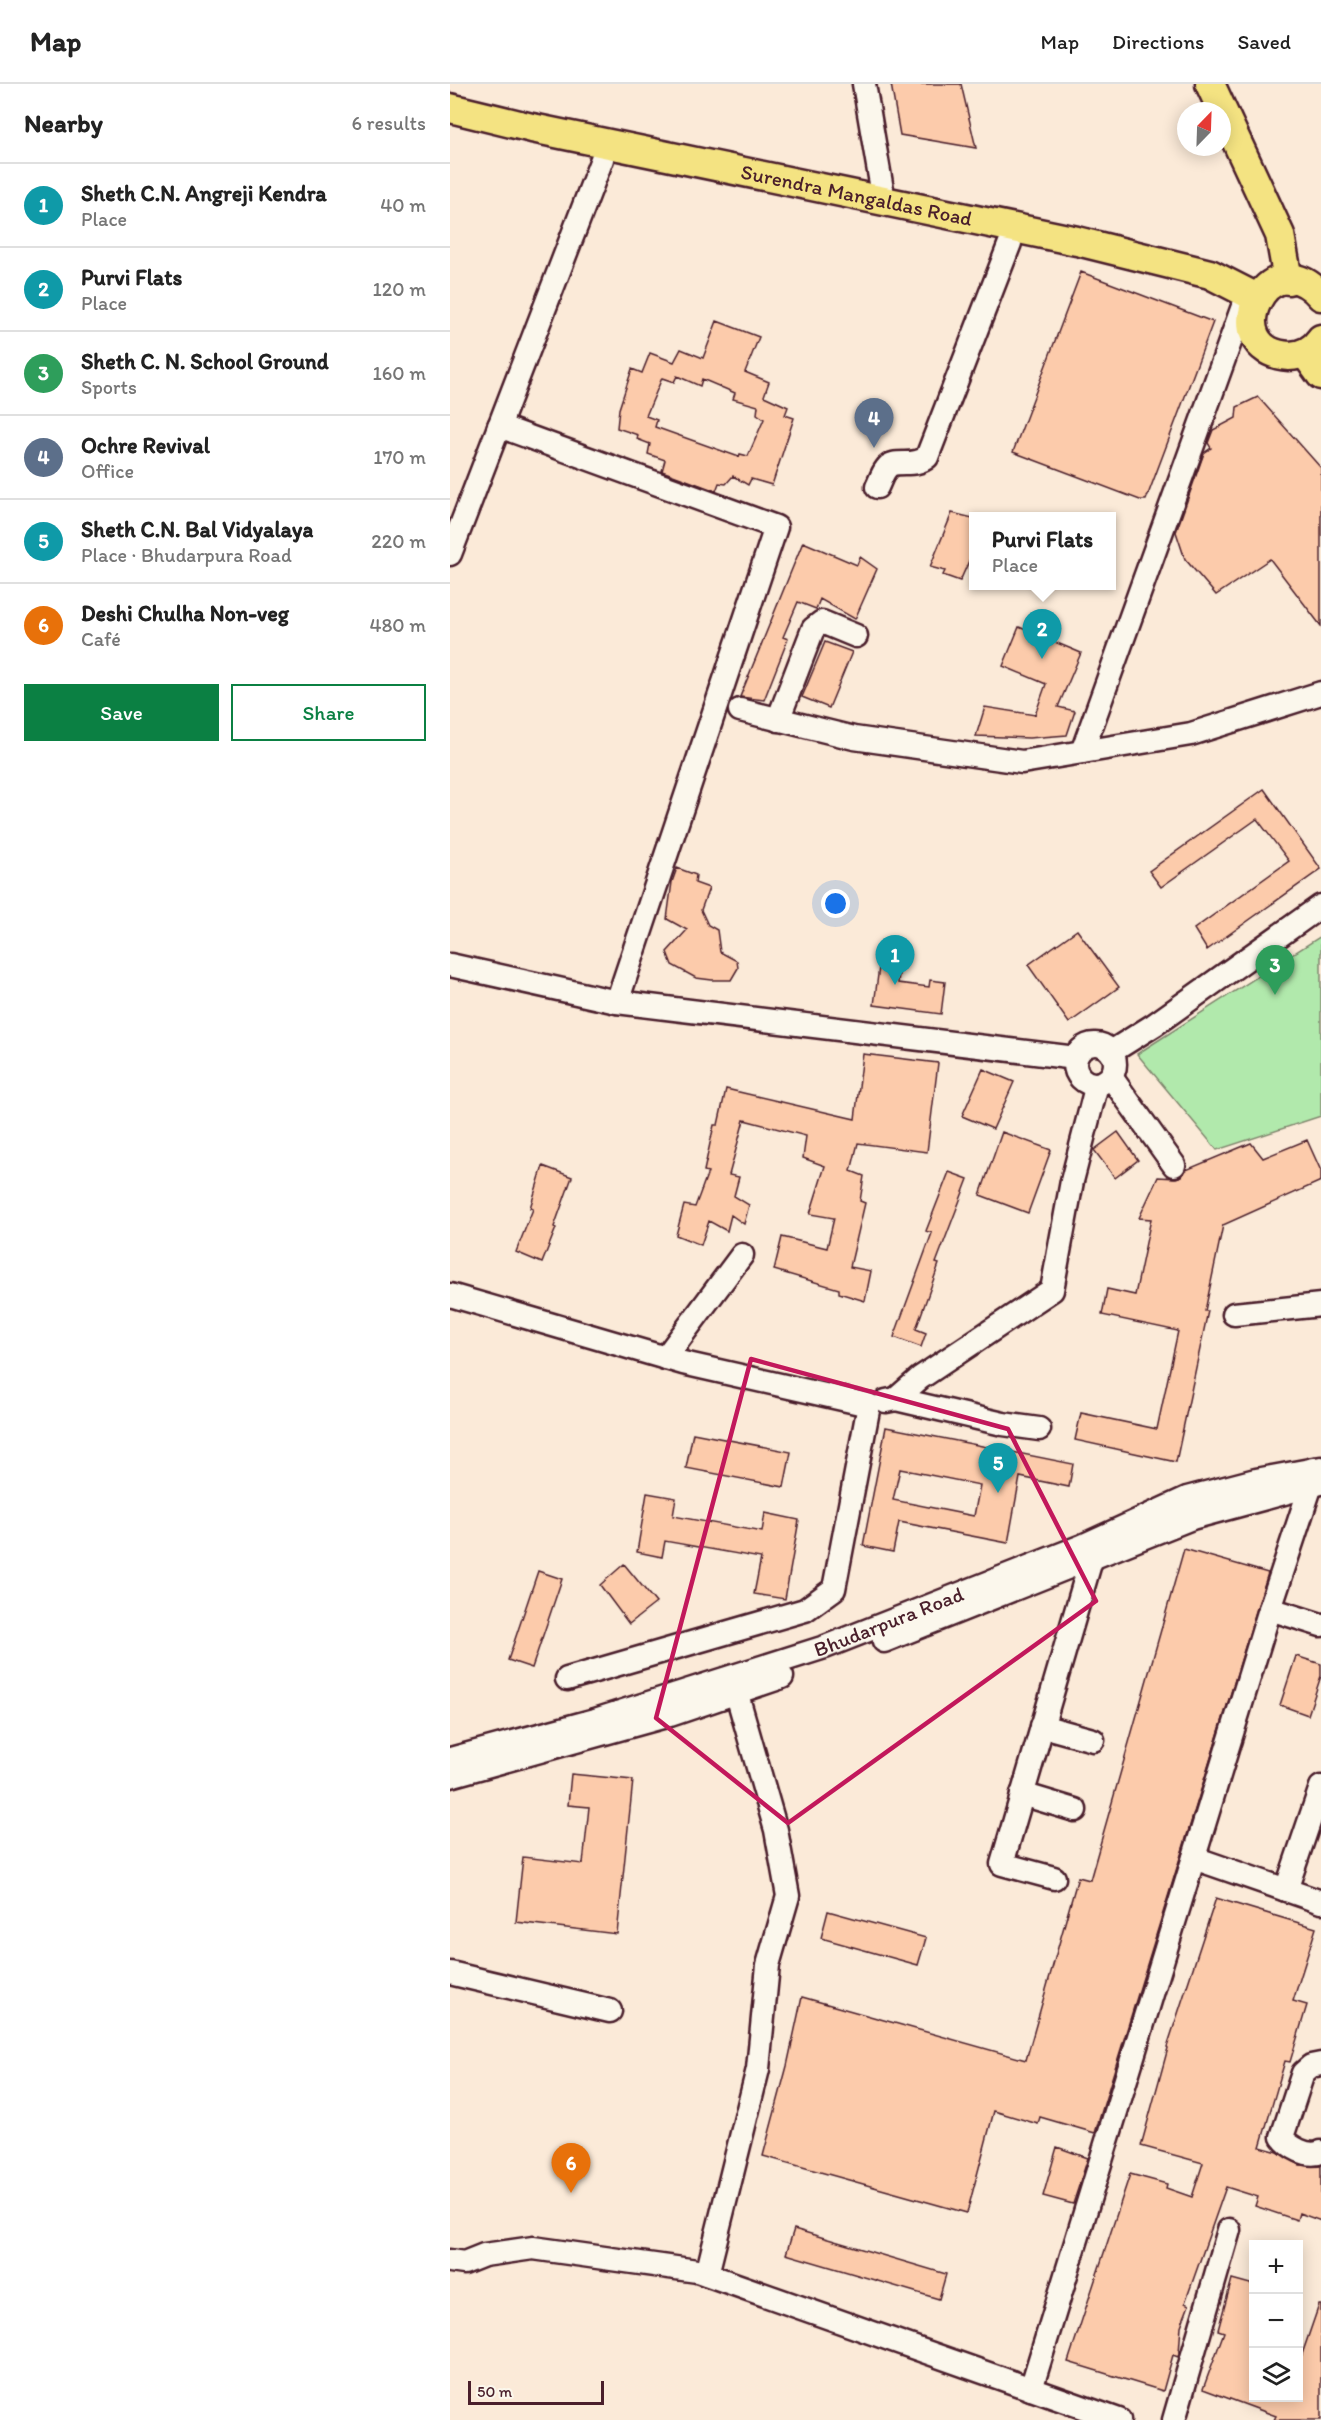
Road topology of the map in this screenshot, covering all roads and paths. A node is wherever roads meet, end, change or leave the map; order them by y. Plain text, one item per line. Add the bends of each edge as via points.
1 (864, 84) edge
2 (1192, 84) edge
3 (1209, 84) edge
4 (1200, 102) edge
5 (450, 108) edge
6 (450, 124) edge
7 (1225, 156) edge
8 (602, 159) junction
9 (884, 201) junction
10 (1010, 243) junction
11 (1321, 296) edge
12 (1262, 298) junction
13 (1318, 351) edge
14 (499, 426) junction
15 (877, 487) dead end
16 (450, 554) edge
17 (856, 636) dead end
18 (1321, 693) edge
19 (740, 710) dead end
20 (778, 720) junction
21 (1082, 752) junction
22 (1321, 906) edge
23 (450, 964) edge
24 (617, 1002) junction
25 (1111, 1052) junction
26 (1076, 1058) junction
27 (1104, 1081) junction
28 (1174, 1165) dead end
29 (742, 1255) dead end
30 (450, 1295) edge
31 (1321, 1305) edge
32 (1234, 1314) dead end
33 (665, 1358) junction
34 (896, 1399) junction
35 (869, 1405) junction
36 (1039, 1429) dead end
37 (1317, 1476) edge
38 (1089, 1552) junction
39 (1270, 1609) junction
40 (1321, 1625) edge
41 (567, 1679) dead end
42 (734, 1684) junction
43 (1042, 1726) junction
44 (1093, 1740) dead end
45 (450, 1759) edge
46 (450, 1776) edge
47 (1321, 1787) edge
48 (1022, 1794) junction
49 (1075, 1810) dead end
50 (1194, 1858) junction
51 (1054, 1878) dead end
52 (1286, 1890) junction
53 (1321, 1902) edge
54 (450, 1973) edge
55 (610, 2011) dead end
56 (1321, 2064) edge
57 (1321, 2152) edge
58 (1229, 2230) dead end
59 (450, 2261) edge
60 (707, 2274) junction
61 (1031, 2389) junction
62 (1119, 2420) edge
63 (1174, 2420) edge

1 - 9 street
2 - 4 main road
3 - 12 main road via 1280,235
5 - 9 main road, Surendra Mangaldas Road
6 - 8 main road, Surendra Mangaldas Road
7 - 12 main road via 1265,242
8 - 10 main road, Surendra Mangaldas Road
8 - 14 street
9 - 12 main road, Surendra Mangaldas Road via 1077,241 1210,274
10 - 12 main road, Surendra Mangaldas Road via 1207,290
10 - 15 street via 927,457 916,464 891,464
11 - 12 main road via 1306,284
12 - 13 main road via 1253,329 1268,350 1293,356
12 - 21 street
14 - 16 street
14 - 24 street via 776,527
17 - 20 street via 822,622 813,629
18 - 21 street via 1191,734
19 - 20 street
20 - 21 street via 854,738 1022,762
22 - 25 street
23 - 24 street
24 - 26 street
25 - 26 street via 1093,1044
25 - 27 street via 1115,1062
26 - 27 street via 1077,1074 1082,1080
27 - 28 street
27 - 34 street via 1072,1181 1052,1290 920,1378
29 - 33 street
30 - 33 street
31 - 32 street
33 - 35 street
34 - 35 street
34 - 36 street
35 - 41 street via 834,1589 805,1610
37 - 38 street, Bhudarpura Road
37 - 39 street
38 - 42 street, Bhudarpura Road via 928,1615 856,1652
38 - 43 street
39 - 40 street
39 - 50 street
42 - 45 street, Bhudarpura Road
42 - 46 street, Bhudarpura Road via 670,1715
42 - 60 street via 776,1830 788,1896 768,1965 758,2069
43 - 44 street
43 - 48 street
47 - 52 street
48 - 49 street
48 - 51 street via 1002,1864
50 - 52 street
50 - 61 street
52 - 53 street
54 - 55 street
56 - 57 street via 1303,2073 1281,2137 1289,2147
58 - 63 street
59 - 60 street via 464,2263 484,2255 533,2248
60 - 61 street
61 - 62 street

